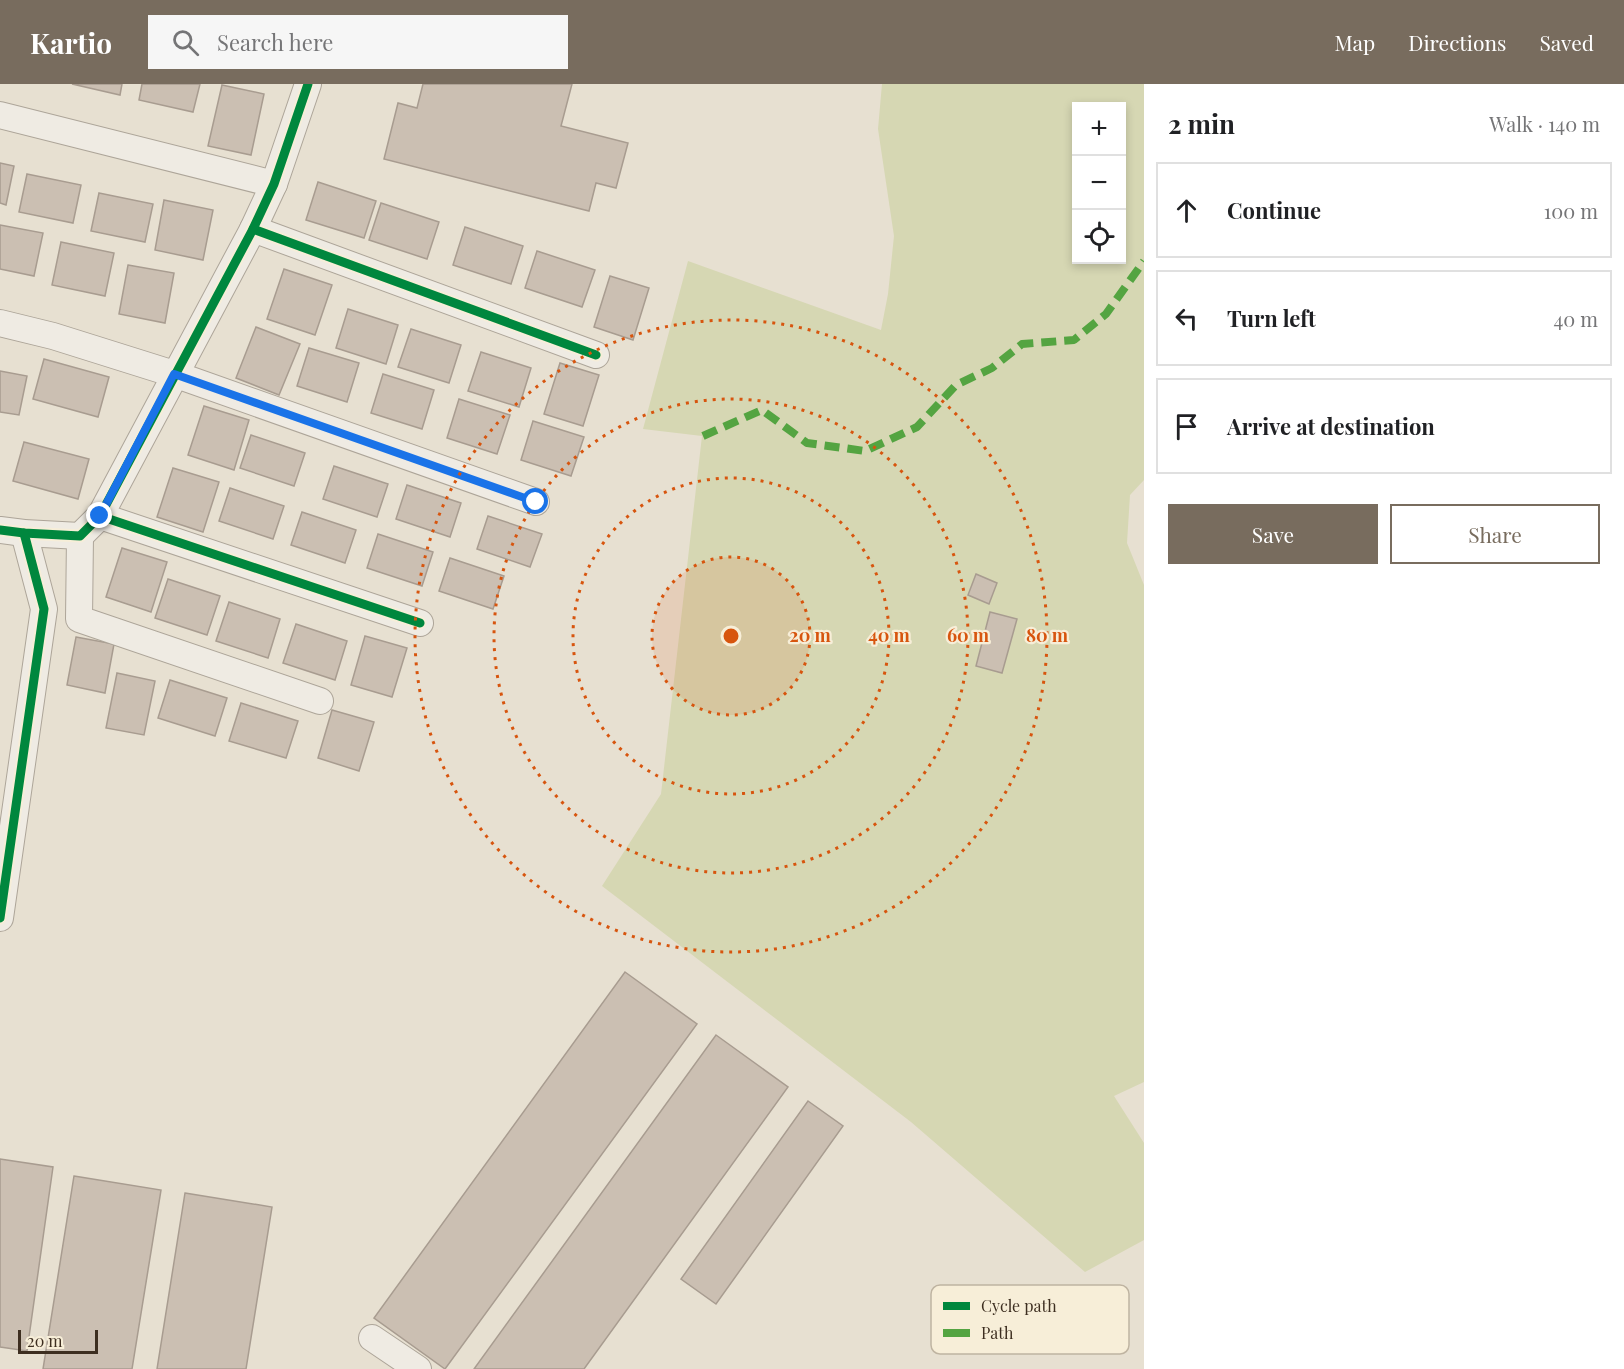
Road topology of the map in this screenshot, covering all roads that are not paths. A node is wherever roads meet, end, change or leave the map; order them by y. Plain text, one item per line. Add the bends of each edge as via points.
1 (308, 84) edge
2 (0, 115) edge
3 (274, 184) junction
4 (253, 229) junction
5 (0, 323) edge
6 (596, 355) dead end
7 (174, 374) junction
8 (536, 502) dead end
9 (100, 516) junction
10 (12, 532) edge
11 (80, 537) junction
12 (420, 623) dead end
13 (320, 701) dead end
14 (0, 918) edge
15 (372, 1338) dead end
16 (418, 1369) edge

1 - 3 street
2 - 3 street
3 - 4 street
4 - 6 street
4 - 7 street
5 - 7 street
7 - 8 street
7 - 9 street
9 - 11 street
9 - 12 street
10 - 11 street
10 - 14 street via 44,609
11 - 13 street via 79,620
15 - 16 street

